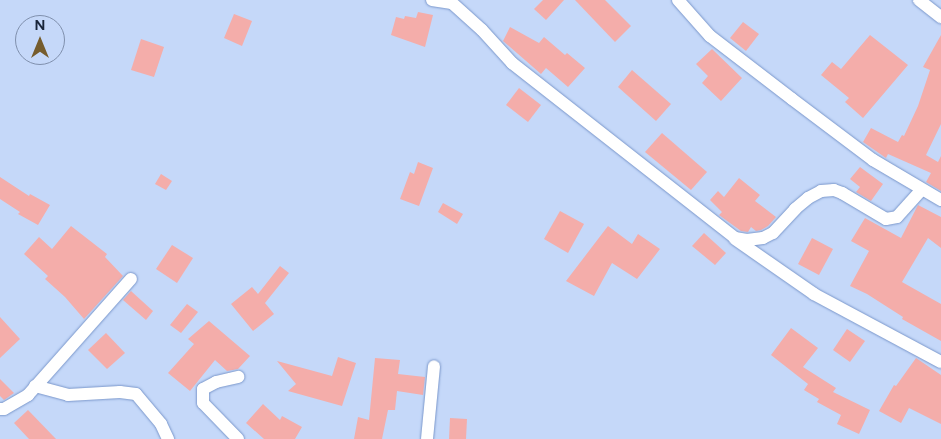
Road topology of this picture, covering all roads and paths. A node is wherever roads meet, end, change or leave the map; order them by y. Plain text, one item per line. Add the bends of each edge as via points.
1 (432, 0) edge
2 (678, 0) edge
3 (919, 0) edge
4 (941, 17) edge
5 (921, 190) junction
6 (941, 200) edge
7 (735, 238) junction
8 (131, 279) dead end
9 (941, 362) edge
10 (434, 366) dead end
11 (238, 377) dead end
12 (35, 386) junction
13 (0, 409) edge
14 (168, 439) edge
15 (238, 439) edge
16 (427, 439) edge

1 - 7 street via 452,3 512,63
2 - 5 street via 710,36 872,160
3 - 4 street
5 - 6 street
5 - 7 street via 896,216 886,219 842,193 821,191 801,203 773,233 763,238
7 - 9 street via 814,294
8 - 12 street
10 - 16 street
11 - 15 street via 203,389 203,403
12 - 13 street via 28,395
12 - 14 street via 68,395 136,394 161,424

